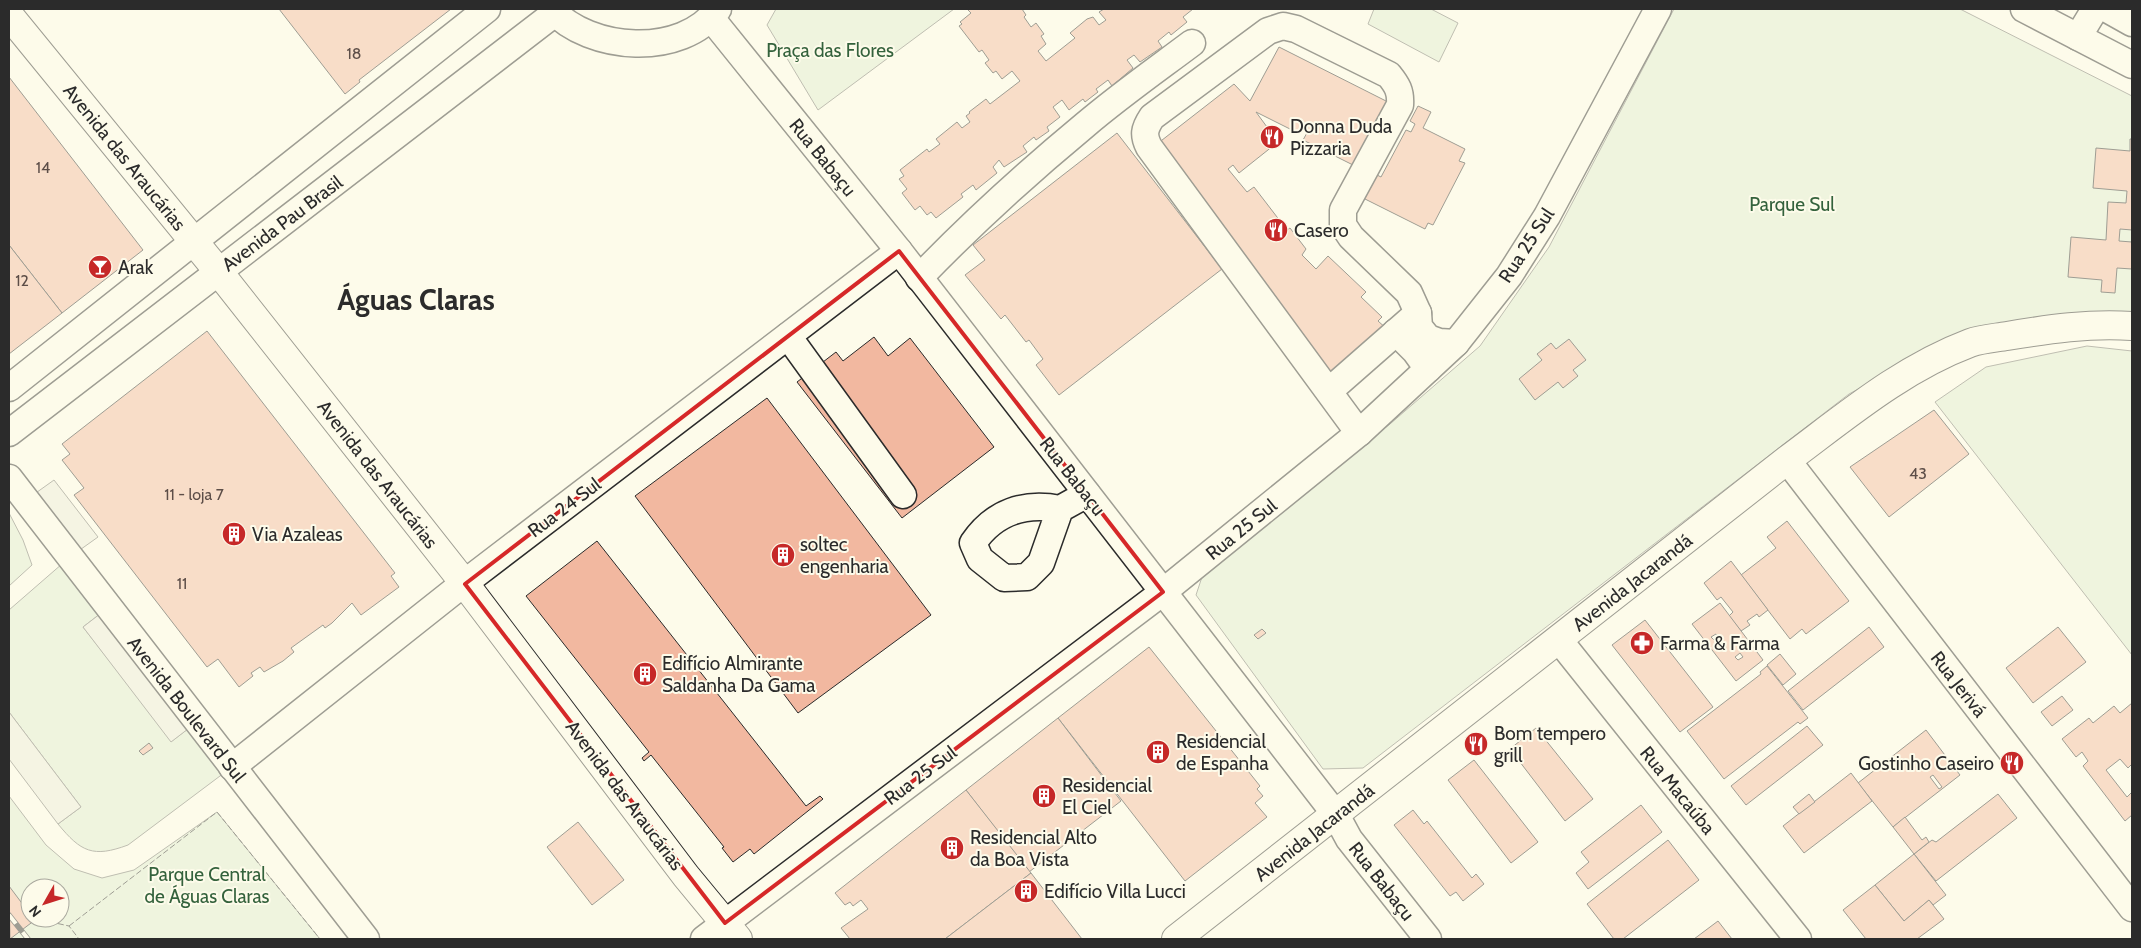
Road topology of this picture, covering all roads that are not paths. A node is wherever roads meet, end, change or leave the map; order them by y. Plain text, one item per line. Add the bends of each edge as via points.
1 (487, 9) edge
2 (1658, 9) edge
3 (2024, 9) edge
4 (2095, 9) edge
5 (2107, 9) edge
6 (553, 11) edge
7 (714, 14) edge
8 (9, 16) edge
9 (2132, 23) edge
10 (2078, 37) junction
11 (1192, 44) dead end
12 (2132, 65) edge
13 (194, 242) junction
14 (899, 251) junction
15 (218, 272) junction
16 (920, 278) junction
17 (1418, 313) junction
18 (2132, 326) edge
19 (1396, 332) junction
20 (788, 336) junction
21 (1456, 343) junction
22 (1428, 369) junction
23 (9, 388) edge
24 (1329, 391) junction
25 (9, 433) edge
26 (1359, 433) junction
27 (1787, 460) junction
28 (9, 478) edge
29 (1087, 494) junction
30 (903, 495) dead end
31 (1060, 509) dead end
32 (465, 584) junction
33 (1162, 592) junction
34 (1558, 640) junction
35 (232, 766) junction
36 (1336, 815) junction
37 (2132, 908) edge
38 (722, 934) edge
39 (366, 939) edge
40 (1176, 939) edge
41 (1428, 939) edge
42 (1798, 939) edge

1 - 13 street, Avenida Pau Brasil
2 - 21 street, Rua 25 Sul via 1546,216 1509,276
3 - 10 street
4 - 10 street
5 - 9 street
6 - 7 street via 585,34 621,44 657,43 692,31
6 - 15 street, Avenida Pau Brasil
7 - 14 street, Rua Babaçu
8 - 13 main road, Avenida das Araucárias
10 - 12 street
11 - 16 street via 1087,123 1020,180
13 - 15 main road, Avenida das Araucárias
13 - 23 street, Avenida Pau Brasil
14 - 16 street, Rua Babaçu
14 - 20 street, Rua 24 Sul
15 - 25 street, Avenida Pau Brasil
15 - 32 main road, Avenida das Araucárias
16 - 29 street, Rua Babaçu
17 - 19 street
17 - 21 street via 1419,327 1428,338
17 - 24 street via 1409,293 1343,225 1343,210 1400,105 1398,85 1389,75 1296,29 1283,26 1268,31 1152,117 1144,136 1149,147
18 - 27 main road, Avenida Jacarandá via 2098,324 1971,342 1884,388
19 - 22 street
19 - 24 street
20 - 30 street
20 - 32 street, Rua 24 Sul
21 - 22 street, Rua 25 Sul
22 - 26 street, Rua 25 Sul
24 - 26 street
26 - 33 street, Rua 25 Sul
27 - 34 main road, Avenida Jacarandá
27 - 37 street, Rua Jerivá
28 - 35 street, Avenida Boulevard Sul
29 - 31 street
29 - 33 street, Rua Babaçu
32 - 35 street, Rua 24 Sul
32 - 38 main road, Avenida das Araucárias via 686,876
33 - 36 street, Rua Babaçu
33 - 38 street, Rua 25 Sul
34 - 36 main road, Avenida Jacarandá
34 - 42 street, Rua Macaúba
35 - 39 street, Avenida Boulevard Sul
36 - 40 main road, Avenida Jacarandá
36 - 41 street, Rua Babaçu via 1349,840

